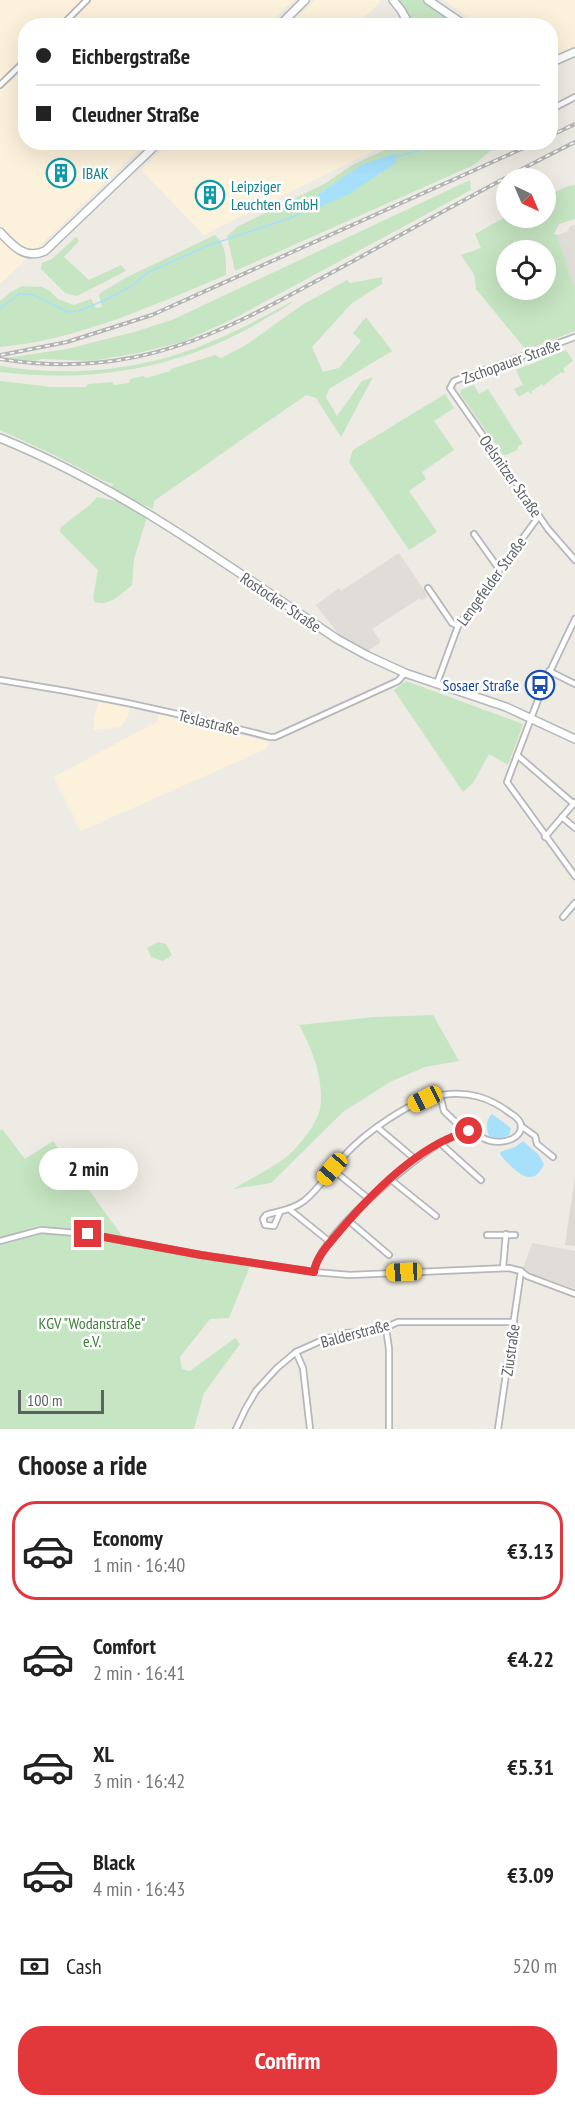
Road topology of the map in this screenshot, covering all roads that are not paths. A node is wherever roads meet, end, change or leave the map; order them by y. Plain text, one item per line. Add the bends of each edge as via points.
1 (87, 0) edge
2 (305, 0) edge
3 (393, 0) edge
4 (428, 0) edge
5 (69, 18) edge
6 (287, 18) edge
7 (406, 18) edge
8 (454, 18) edge
9 (575, 52) edge
10 (558, 59) edge
11 (18, 68) edge
12 (0, 85) edge
13 (575, 97) edge
14 (558, 106) edge
15 (151, 150) edge
16 (0, 232) edge
17 (575, 337) edge
18 (450, 388) joint
19 (0, 438) edge
20 (539, 516) junction
21 (474, 534) dead end
22 (575, 560) edge
23 (499, 569) junction
24 (428, 588) dead end
25 (575, 620) edge
26 (458, 626) junction
27 (572, 632) edge
28 (549, 671) junction
29 (405, 673) junction
30 (0, 680) edge
31 (437, 683) junction
32 (575, 684) edge
33 (531, 717) junction
34 (575, 739) edge
35 (517, 755) junction
36 (574, 803) edge
37 (562, 817) junction
38 (575, 828) edge
39 (545, 837) junction
40 (575, 876) edge
41 (575, 903) edge
42 (563, 917) dead end
43 (440, 1095) junction
44 (521, 1126) junction
45 (377, 1127) junction
46 (468, 1131) junction
47 (481, 1136) junction
48 (440, 1143) junction
49 (553, 1157) dead end
50 (416, 1160) junction
51 (332, 1169) junction
52 (390, 1179) junction
53 (480, 1179) dead end
54 (369, 1199) junction
55 (289, 1209) junction
56 (280, 1212) dead end
57 (436, 1216) dead end
58 (349, 1221) junction
59 (506, 1234) junction
60 (515, 1234) dead end
61 (488, 1235) dead end
62 (0, 1240) edge
63 (330, 1242) junction
64 (389, 1255) dead end
65 (503, 1268) junction
66 (520, 1271) junction
67 (314, 1272) junction
68 (575, 1294) edge
69 (514, 1322) junction
70 (386, 1328) junction
71 (297, 1352) junction
72 (236, 1429) edge
73 (310, 1429) edge
74 (388, 1429) edge
75 (498, 1429) edge

1 - 5 street
2 - 6 main road
3 - 7 main road
4 - 8 main road
9 - 10 main road
11 - 12 street
13 - 14 street
15 - 16 main road via 45,250 26,254
17 - 18 street, Zschopauer Straße via 454,381
18 - 20 street, Oelsnitzer Straße
19 - 29 main road, Rostocker Straße via 108,489 337,639
20 - 22 street, Oelsnitzer Straße
20 - 23 street, Lengefelder Straße
21 - 23 street
23 - 26 street, Lengefelder Straße
24 - 26 street
25 - 27 street
26 - 31 street, Lengefelder Straße
27 - 28 street
28 - 32 street
28 - 33 street
29 - 30 street, Teslastraße via 398,681 275,737 122,702
29 - 31 main road, Rostocker Straße
31 - 33 main road, Rostocker Straße
33 - 34 main road, Rostocker Straße
33 - 35 street
35 - 36 street
35 - 39 street via 507,782
36 - 37 street
37 - 38 street
37 - 39 street
39 - 40 street
41 - 42 street
43 - 44 street via 461,1093 488,1099 512,1114
43 - 45 street via 409,1107
43 - 46 street via 444,1111
44 - 47 street via 518,1134 505,1141 489,1142
44 - 49 street
45 - 50 street
45 - 51 street
46 - 47 street via 473,1138
46 - 47 street via 478,1126
46 - 48 street
48 - 50 street
48 - 53 street
50 - 52 street
51 - 54 street
51 - 55 street via 304,1201
52 - 54 street
52 - 57 street
54 - 58 street
55 - 56 street
55 - 63 street
58 - 63 street
58 - 64 street
59 - 60 street
59 - 61 street
59 - 65 street
62 - 67 street via 41,1230 88,1234
63 - 67 street
65 - 66 street
65 - 67 street via 350,1275
66 - 68 street
66 - 69 street, Ziustraße
69 - 70 street, Balderstraße via 398,1322
69 - 75 street, Ziustraße
70 - 71 street, Balderstraße via 336,1335
70 - 74 street
71 - 72 street, Balderstraße via 256,1391
71 - 73 street via 303,1368

